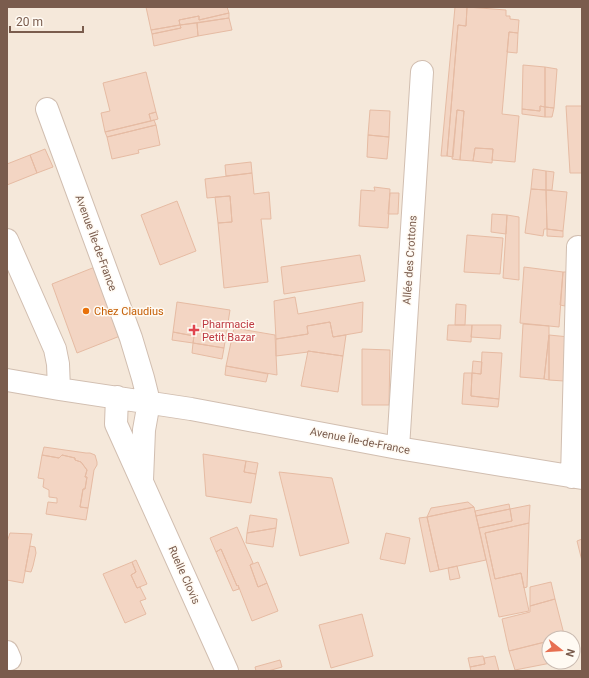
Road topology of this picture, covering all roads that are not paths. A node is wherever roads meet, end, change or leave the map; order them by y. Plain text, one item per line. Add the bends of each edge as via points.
1 (422, 72) dead end
2 (47, 109) dead end
3 (7, 240) edge
4 (578, 247) dead end
5 (7, 380) edge
6 (59, 389) junction
7 (117, 398) junction
8 (149, 402) junction
9 (398, 448) junction
10 (577, 477) edge
11 (142, 480) junction
12 (227, 671) edge

1 - 9 street, Allée des Crottons
2 - 8 street, Avenue Île-de-France via 131,338
3 - 6 street via 55,349
4 - 10 street, Avenue Île-de-France
5 - 6 street, Avenue Île-de-France
6 - 7 street, Avenue Île-de-France
7 - 8 street, Avenue Île-de-France
7 - 11 street, Ruelle Clovis via 116,424
8 - 9 street, Avenue Île-de-France
8 - 11 street, Ruelle Clovis via 144,430
9 - 10 street, Avenue Île-de-France
11 - 12 street, Ruelle Clovis

